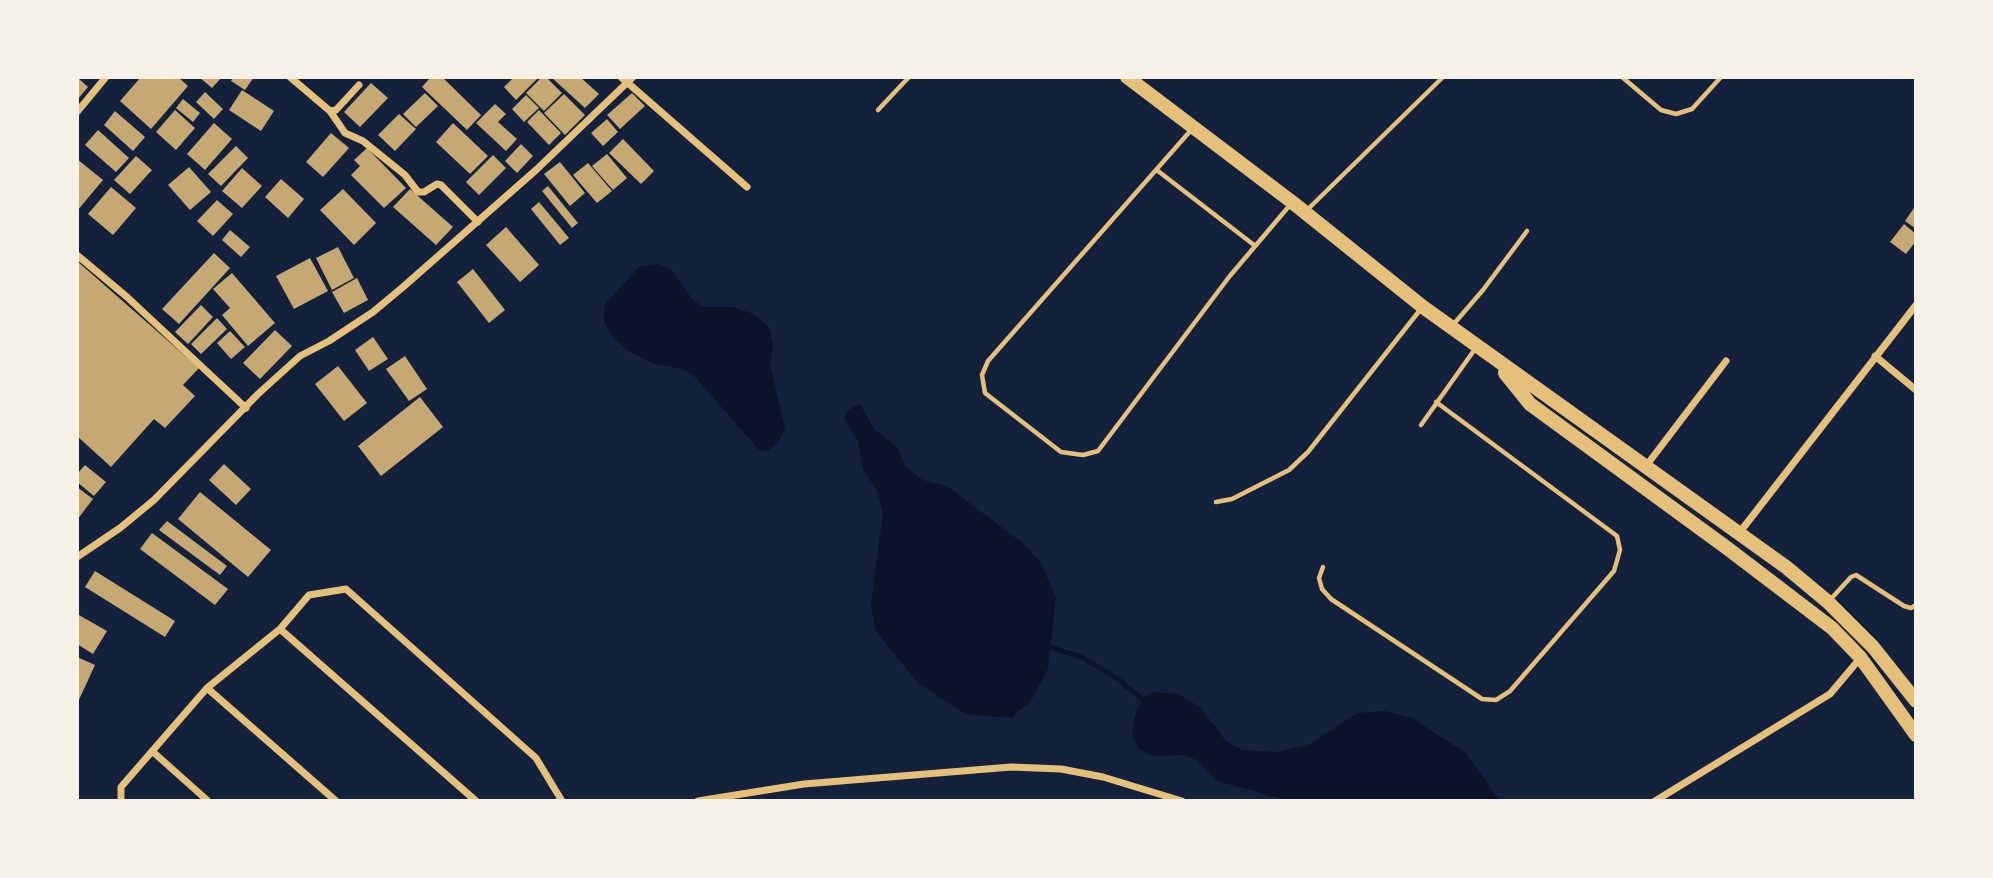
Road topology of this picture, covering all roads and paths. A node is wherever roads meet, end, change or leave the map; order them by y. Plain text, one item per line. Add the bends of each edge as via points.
1 (106, 77) edge
2 (290, 77) edge
3 (908, 77) edge
4 (1127, 77) edge
5 (1443, 77) edge
6 (1622, 77) edge
7 (1721, 77) edge
8 (627, 79) edge
9 (359, 85) dead end
10 (878, 110) dead end
11 (330, 111) junction
12 (77, 112) edge
13 (1193, 128) junction
14 (1158, 171) junction
15 (747, 187) dead end
16 (1292, 202) junction
17 (1305, 212) junction
18 (478, 222) junction
19 (1527, 231) dead end
20 (1254, 245) junction
21 (77, 256) edge
22 (1916, 305) edge
23 (1423, 307) junction
24 (1452, 326) junction
25 (1477, 345) junction
26 (1875, 356) junction
27 (1493, 359) junction
28 (1726, 361) dead end
29 (1916, 390) edge
30 (1436, 402) junction
31 (246, 408) junction
32 (1420, 425) dead end
33 (1646, 466) junction
34 (1216, 502) dead end
35 (1740, 532) junction
36 (77, 557) edge
37 (1323, 567) dead end
38 (1828, 602) junction
39 (1916, 605) edge
40 (280, 629) junction
41 (1873, 647) junction
42 (1860, 657) junction
43 (207, 688) junction
44 (1916, 701) edge
45 (1916, 735) edge
46 (152, 751) junction
47 (467, 793) junction
48 (121, 801) edge
49 (208, 801) edge
50 (336, 801) edge
51 (459, 801) edge
52 (476, 801) edge
53 (562, 801) edge
54 (698, 801) edge
55 (1182, 801) edge
56 (1655, 801) edge

1 - 12 street
2 - 11 street
3 - 10 lane
4 - 13 highway
5 - 17 lane
6 - 7 lane via 1661,110 1676,114 1692,109
8 - 15 street
8 - 18 street via 556,152
9 - 11 street
11 - 18 street via 345,133 363,141 405,175 418,192 441,185
13 - 14 lane
13 - 16 highway
14 - 20 lane
14 - 20 lane via 988,361 982,375 985,393 1061,452 1083,455 1098,451
16 - 17 highway
16 - 20 lane
17 - 23 highway
18 - 31 street via 373,312 300,356
19 - 24 lane
21 - 31 street
22 - 26 street
23 - 24 highway
23 - 34 lane via 1289,470 1232,499
24 - 25 highway
25 - 27 highway
25 - 30 lane
26 - 29 street
26 - 35 street
27 - 33 highway
27 - 42 highway via 1530,404 1759,572 1832,628
28 - 33 street
30 - 32 lane
30 - 37 lane via 1617,536 1620,550 1614,571 1510,691 1496,700 1482,699 1331,599 1319,578
31 - 36 street via 154,500
33 - 35 highway
35 - 38 highway
38 - 39 lane via 1856,575 1904,606
38 - 41 highway
40 - 43 street
40 - 47 street
40 - 53 street via 309,595 346,589 536,758
41 - 42 street
41 - 44 highway
42 - 45 highway
42 - 56 street via 1830,694
43 - 46 street
43 - 50 street
46 - 48 street via 121,787
46 - 49 street
47 - 51 street
47 - 52 street
54 - 55 street via 804,784 1011,767 1093,775

